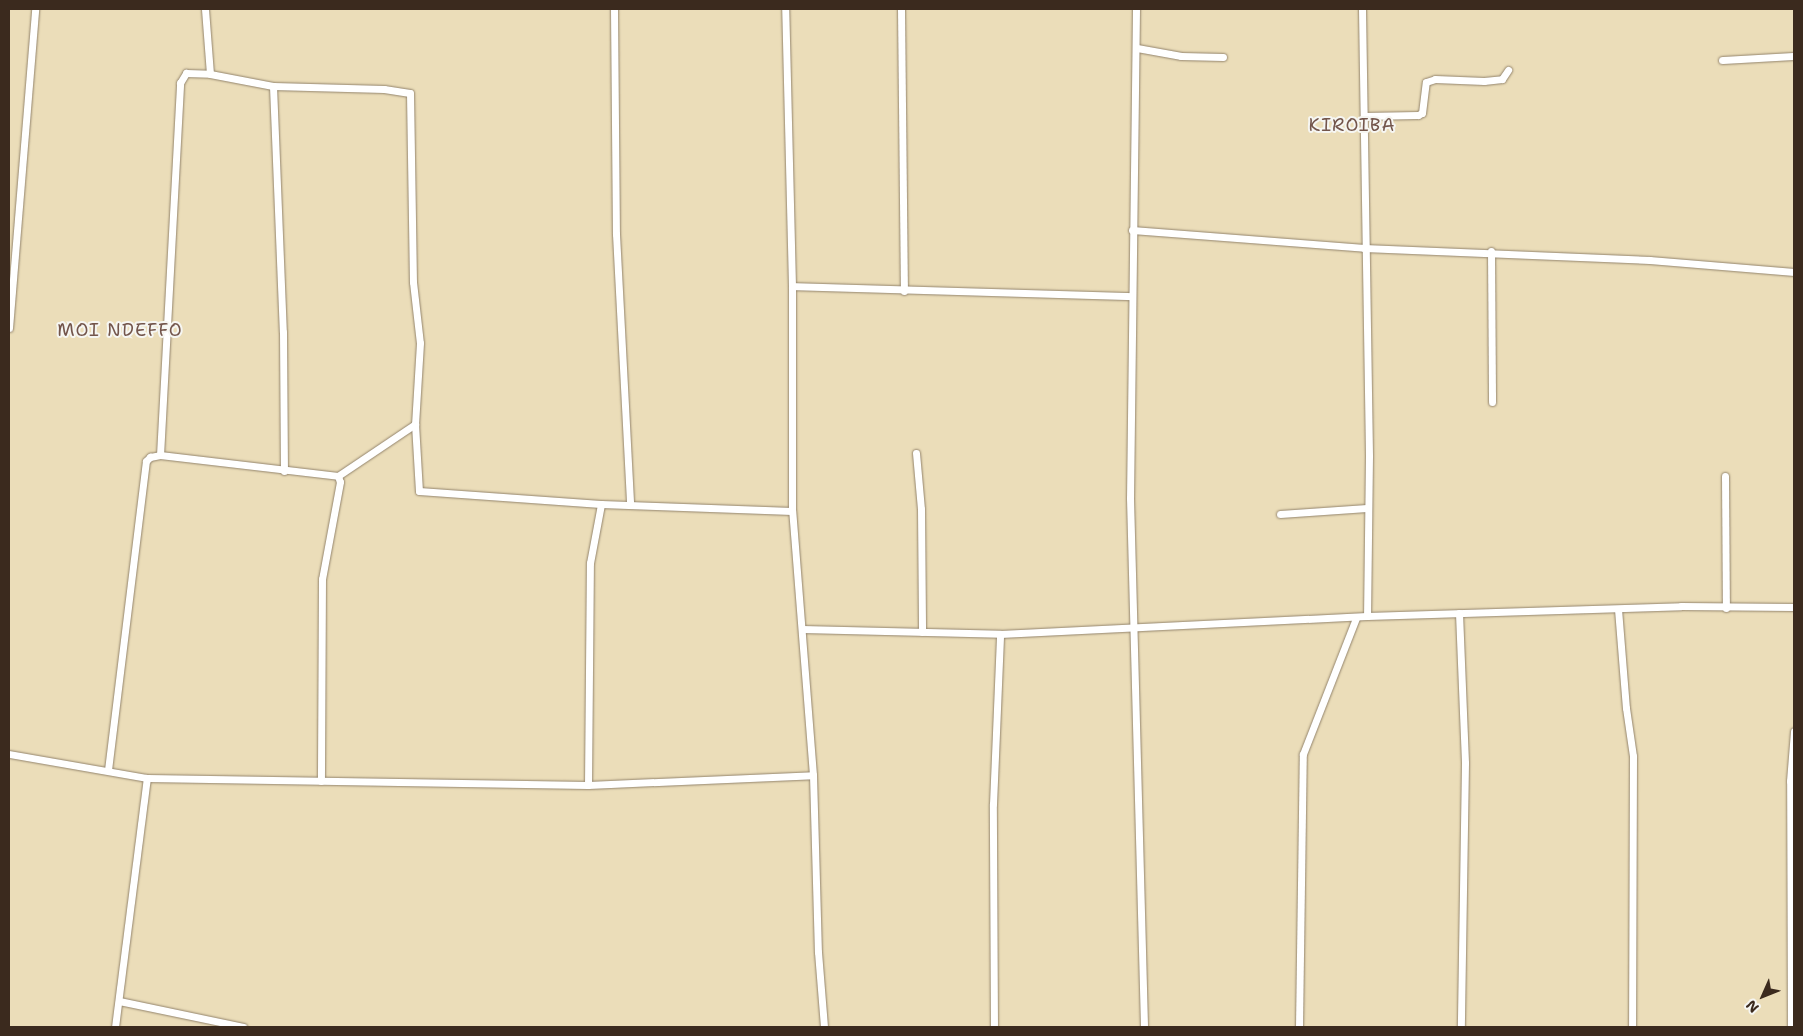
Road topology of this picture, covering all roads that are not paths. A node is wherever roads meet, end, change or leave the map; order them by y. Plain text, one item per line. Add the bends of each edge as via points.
1 (35, 9) edge
2 (205, 9) edge
3 (614, 9) edge
4 (785, 9) edge
5 (901, 9) edge
6 (1136, 9) edge
7 (1362, 9) edge
8 (1137, 48) junction
9 (1794, 56) edge
10 (1223, 58) dead end
11 (1722, 60) dead end
12 (1508, 70) dead end
13 (210, 74) junction
14 (273, 86) junction
15 (1364, 116) junction
16 (1132, 230) junction
17 (1364, 248) junction
18 (1491, 251) junction
19 (1794, 272) edge
20 (792, 286) junction
21 (904, 290) junction
22 (1131, 296) junction
23 (9, 328) edge
24 (1492, 402) dead end
25 (415, 424) junction
26 (916, 453) dead end
27 (160, 455) junction
28 (284, 471) junction
29 (338, 476) junction
30 (1725, 476) dead end
31 (601, 504) junction
32 (630, 505) junction
33 (1367, 508) junction
34 (792, 511) junction
35 (1280, 514) dead end
36 (1794, 607) edge
37 (1726, 608) junction
38 (1618, 609) junction
39 (1459, 613) junction
40 (1367, 616) junction
41 (1356, 618) junction
42 (1136, 626) junction
43 (802, 629) junction
44 (922, 632) junction
45 (1000, 634) junction
46 (1794, 732) edge
47 (9, 754) edge
48 (108, 770) junction
49 (813, 775) junction
50 (147, 778) junction
51 (321, 781) junction
52 (588, 785) junction
53 (119, 1002) junction
54 (115, 1027) edge
55 (243, 1027) edge
56 (824, 1027) edge
57 (994, 1027) edge
58 (1144, 1027) edge
59 (1298, 1027) edge
60 (1461, 1027) edge
61 (1632, 1027) edge
62 (1791, 1027) edge

1 - 23 street
2 - 13 street
3 - 32 street via 616,234
4 - 20 street
5 - 21 street
6 - 8 street
7 - 15 street
8 - 10 street via 1181,56
8 - 16 street
9 - 11 street
12 - 15 street via 1502,79 1435,78 1426,82 1422,113 1418,115
13 - 14 street
13 - 27 street via 186,73 180,83
14 - 25 street via 384,89 410,93 413,282 420,343
14 - 28 street via 283,332
15 - 17 street
16 - 17 street
16 - 22 street
17 - 18 street
17 - 33 street via 1370,456
18 - 19 street
18 - 24 street
20 - 21 street
20 - 34 street
21 - 22 street
22 - 42 street via 1130,498
25 - 29 street
25 - 31 street via 416,485 419,491
26 - 44 street via 921,509
27 - 28 street
27 - 48 street via 150,456 146,461
28 - 29 street
29 - 51 street via 340,482 322,579
30 - 37 street
31 - 32 street
31 - 52 street via 590,563
32 - 34 street
33 - 35 street
33 - 40 street
34 - 43 street
36 - 37 street
37 - 38 street
38 - 39 street
38 - 61 street via 1633,756
39 - 40 street
39 - 60 street via 1465,763
40 - 41 street
41 - 42 street
41 - 59 street via 1303,754
42 - 45 street
42 - 58 street via 1134,700 1139,754
43 - 44 street
43 - 49 street
44 - 45 street
45 - 57 street via 993,804
46 - 62 street via 1790,781
47 - 48 street
48 - 50 street
49 - 52 street
49 - 56 street via 818,952
50 - 51 street
50 - 53 street
51 - 52 street
53 - 54 street
53 - 55 street

